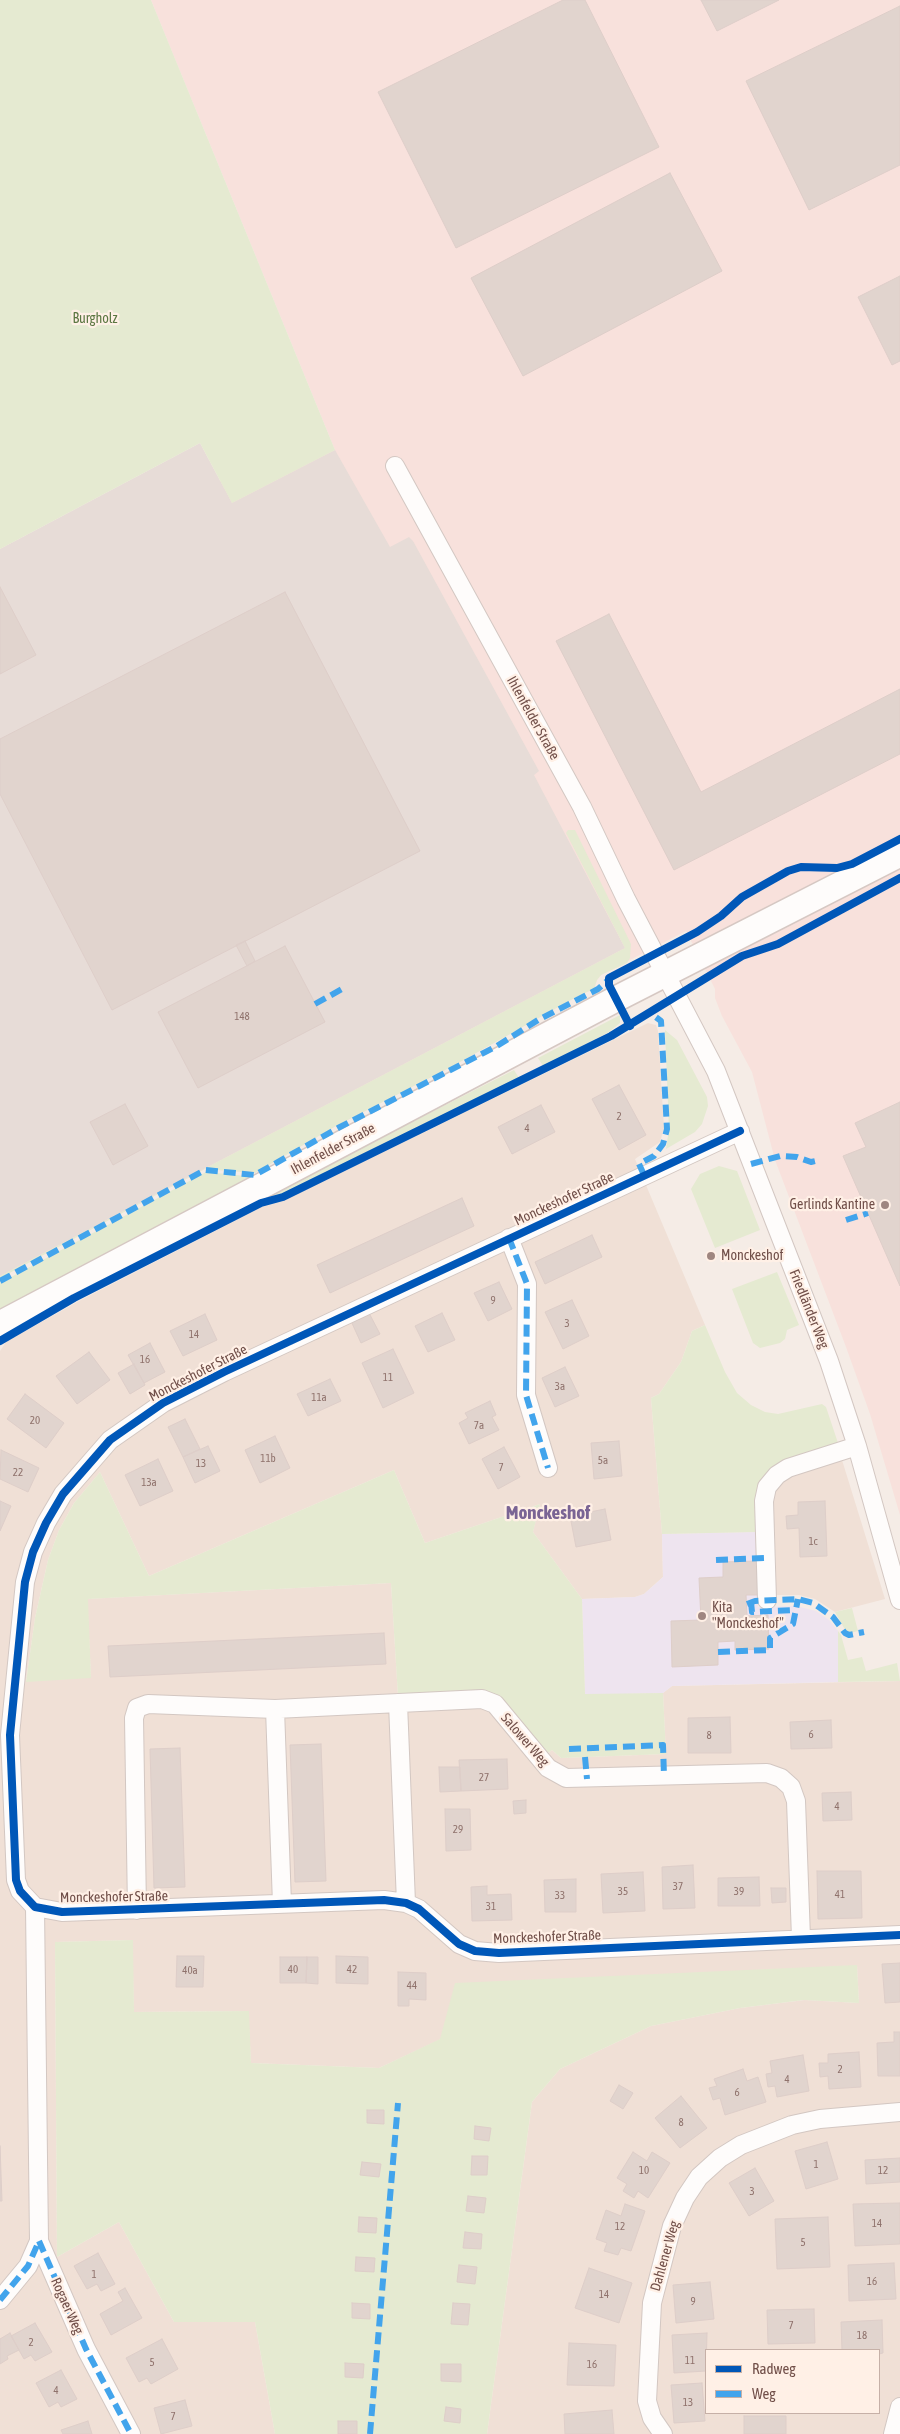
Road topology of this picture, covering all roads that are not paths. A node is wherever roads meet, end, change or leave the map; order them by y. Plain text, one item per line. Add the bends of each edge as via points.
1 (395, 466) dead end
2 (900, 854) edge
3 (667, 973) junction
4 (740, 1131) junction
5 (509, 1238) junction
6 (0, 1324) edge
7 (857, 1446) junction
8 (548, 1468) dead end
9 (767, 1600) dead end
10 (900, 1600) edge
11 (398, 1703) junction
12 (137, 1708) joint
13 (275, 1709) junction
14 (406, 1903) junction
15 (282, 1904) junction
16 (35, 1907) junction
17 (137, 1910) junction
18 (900, 1935) edge
19 (801, 1938) junction
20 (900, 2112) edge
21 (39, 2240) junction
22 (0, 2300) edge
23 (900, 2407) edge
24 (131, 2434) edge
25 (663, 2434) edge
26 (893, 2434) edge

1 - 3 street, Ihlenfelder Straße via 582,806 626,899
2 - 3 main road, Ihlenfelder Straße
3 - 4 street, Friedländer Weg via 716,1071
3 - 6 main road, Ihlenfelder Straße
4 - 5 street, Monckeshofer Straße
4 - 7 street, Friedländer Weg via 829,1361
5 - 8 street, Monckeshofer Straße via 527,1284 526,1395
5 - 16 street, Monckeshofer Straße via 163,1402 110,1440 63,1494 33,1552 25,1582 10,1735 16,1880 20,1891
7 - 9 street via 788,1468 767,1487 764,1501
7 - 10 street, Friedländer Weg
11 - 13 street, Salower Weg
11 - 14 street
11 - 19 street, Salower Weg via 489,1700 548,1768 566,1778 767,1774 781,1778 791,1788 796,1801
12 - 13 street, Salower Weg via 148,1704
12 - 17 street, Monckeshofer Straße via 134,1718
13 - 15 street
14 - 15 street, Monckeshofer Straße via 384,1900
14 - 19 street, Monckeshofer Straße via 419,1909 459,1944 475,1951
15 - 17 street, Monckeshofer Straße
16 - 17 street, Monckeshofer Straße via 62,1912
16 - 21 street
18 - 19 street, Monckeshofer Straße
20 - 25 street, Dahlener Weg via 820,2119 792,2125 741,2145 699,2177 672,2226 652,2303 647,2401 652,2418
21 - 22 street via 28,2266
21 - 24 street, Rogaer Weg via 86,2349
23 - 26 street

